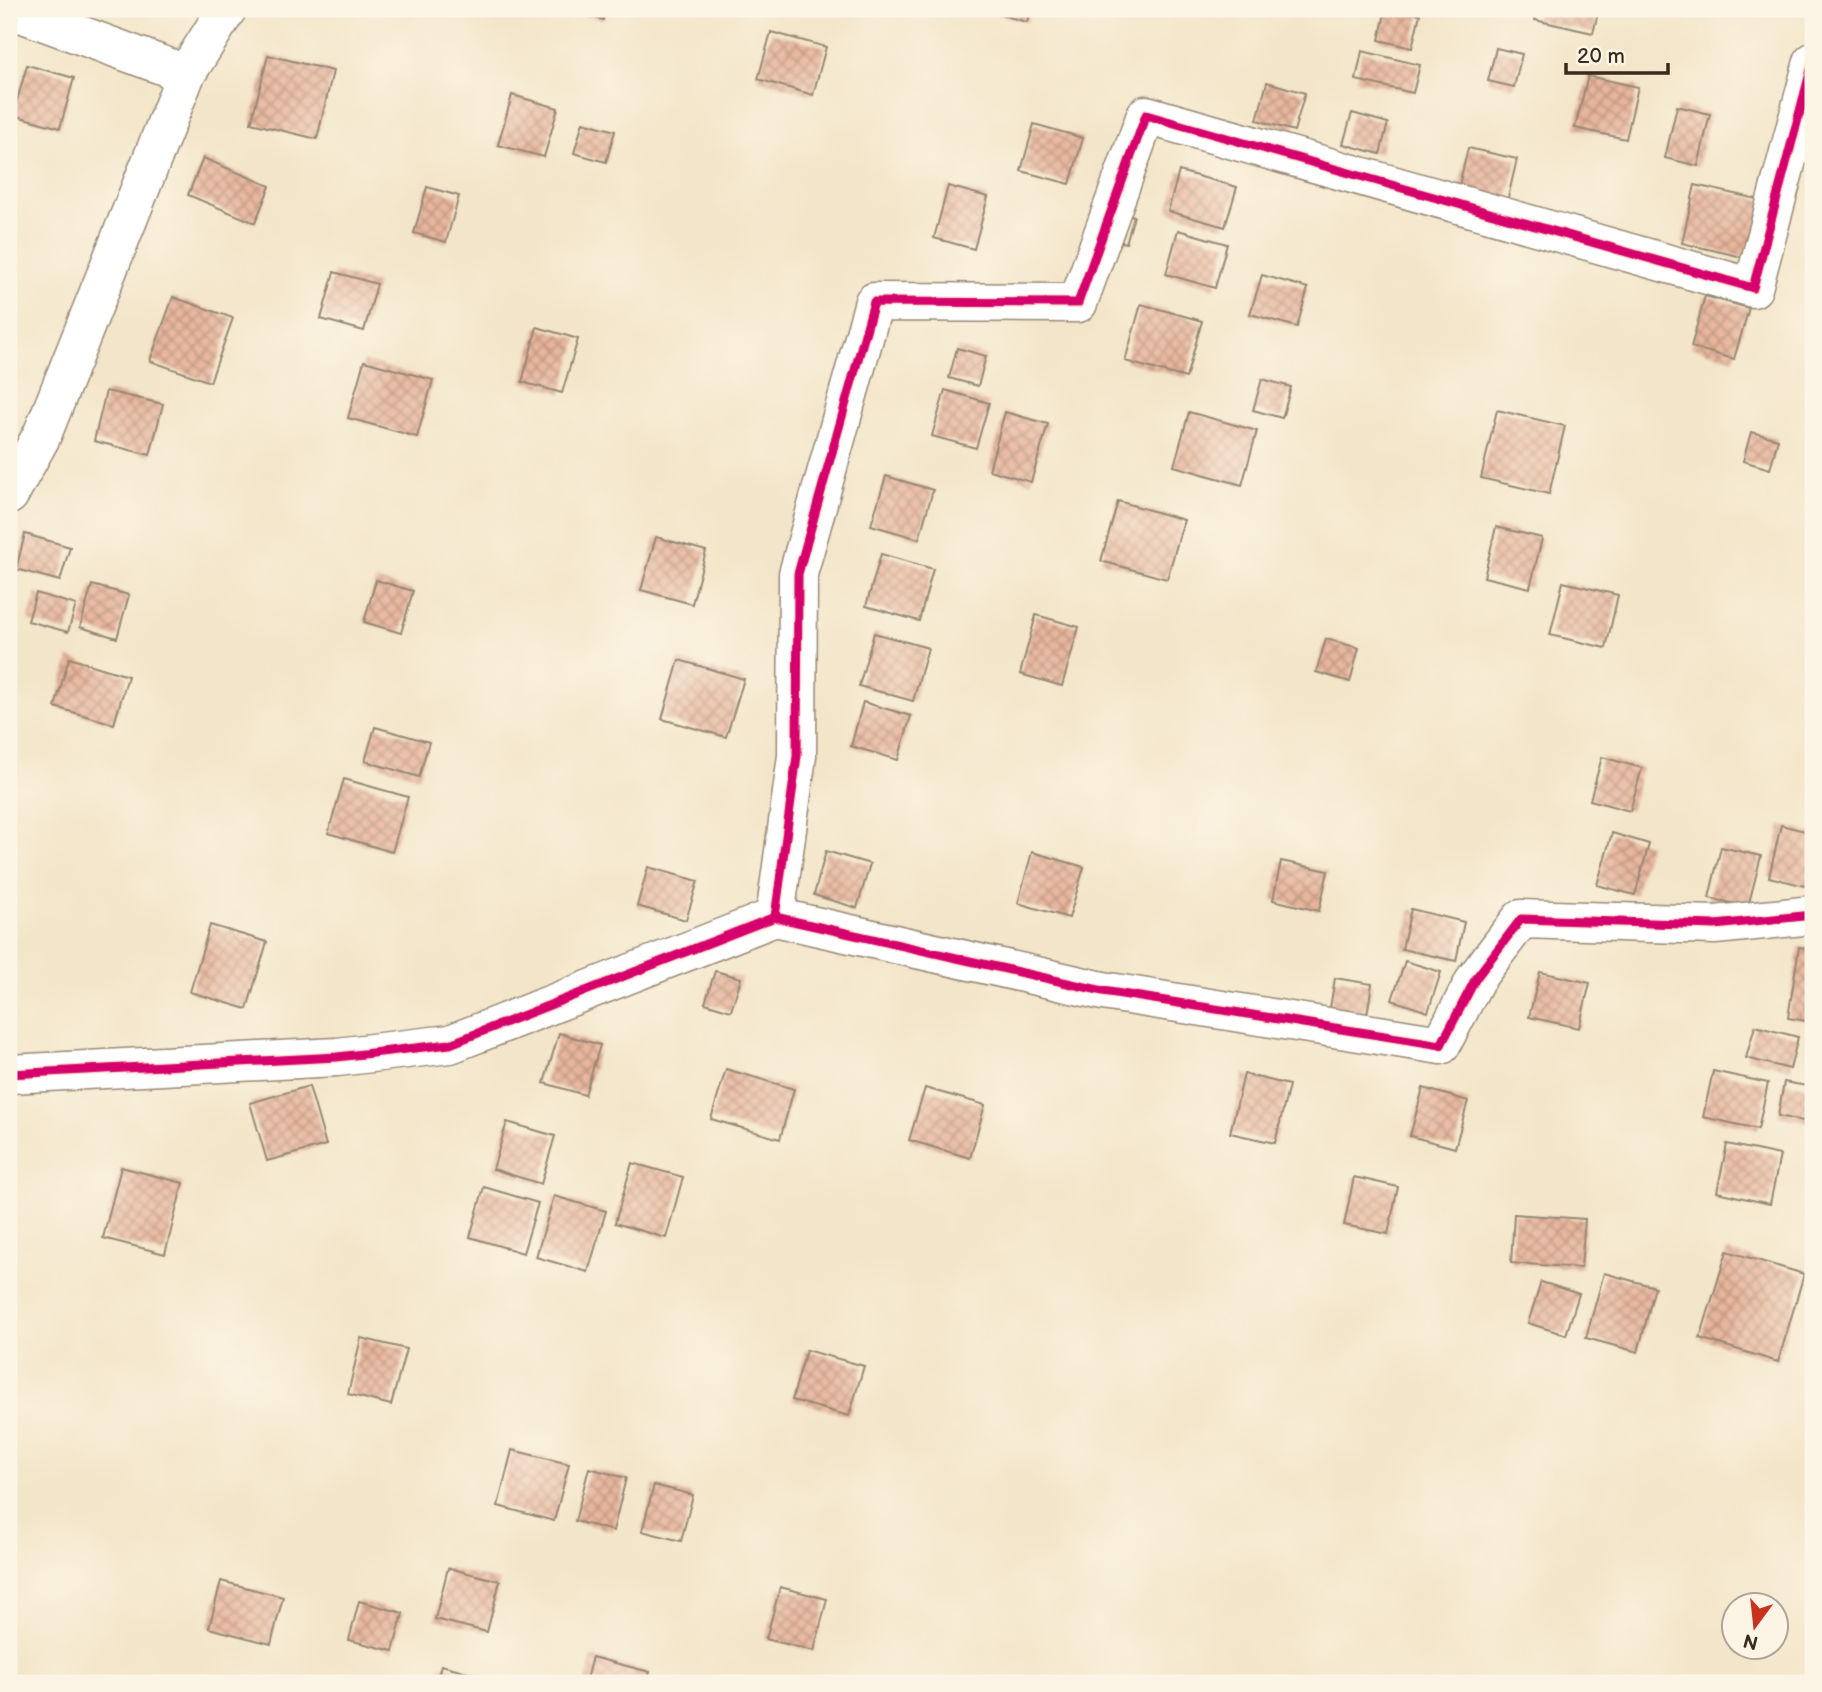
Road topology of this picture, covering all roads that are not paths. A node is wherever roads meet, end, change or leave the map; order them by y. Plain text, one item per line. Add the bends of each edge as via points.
1 (10, 9) edge
2 (227, 9) edge
3 (1813, 62) edge
4 (186, 74) junction
5 (9, 495) edge
6 (1813, 915) edge
7 (775, 917) junction
8 (9, 1074) edge

1 - 4 street
2 - 4 street
3 - 7 street via 1752,288 1146,115 1078,303 874,302 798,574 797,756
4 - 5 street via 42,435
6 - 7 street via 1715,925 1521,919 1476,978 1441,1045 1103,991
7 - 8 street via 450,1044 337,1057

